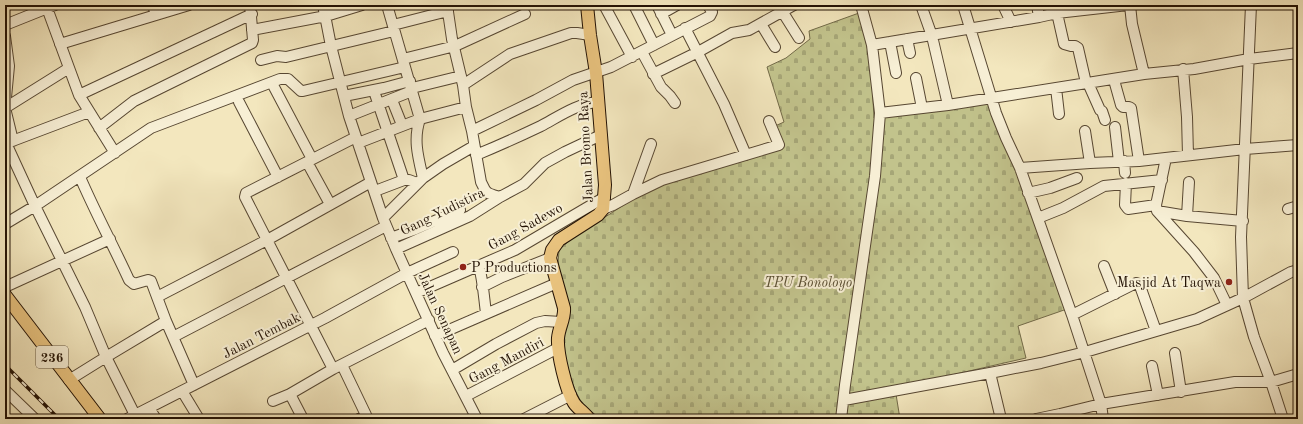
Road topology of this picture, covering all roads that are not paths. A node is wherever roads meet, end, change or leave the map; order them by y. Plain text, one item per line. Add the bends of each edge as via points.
1 (189, 5) edge
2 (323, 5) edge
3 (362, 5) edge
4 (386, 5) edge
5 (587, 5) edge
6 (604, 5) edge
7 (634, 5) edge
8 (677, 5) edge
9 (708, 5) edge
10 (794, 5) edge
11 (861, 5) edge
12 (921, 5) edge
13 (963, 5) edge
14 (1003, 5) edge
15 (1037, 5) edge
16 (1129, 5) edge
17 (1251, 5) edge
18 (51, 6) edge
19 (447, 8) edge
20 (659, 9) edge
21 (154, 10) edge
22 (251, 10) edge
23 (782, 11) junction
24 (1057, 13) junction
25 (525, 14) dead end
26 (326, 16) junction
27 (1039, 17) junction
28 (1011, 22) junction
29 (761, 24) junction
30 (5, 25) edge
31 (394, 28) junction
32 (685, 28) junction
33 (971, 29) junction
34 (252, 30) junction
35 (590, 35) junction
36 (672, 35) junction
37 (5, 36) edge
38 (932, 36) junction
39 (799, 38) dead end
40 (907, 39) junction
41 (890, 42) junction
42 (60, 44) junction
43 (654, 45) junction
44 (872, 45) junction
45 (331, 46) junction
46 (455, 46) junction
47 (775, 47) dead end
48 (642, 52) junction
49 (698, 52) junction
50 (910, 53) dead end
51 (1298, 53) edge
52 (632, 57) junction
53 (1249, 59) junction
54 (261, 60) dead end
55 (404, 63) junction
56 (69, 68) junction
57 (1183, 69) junction
58 (596, 73) junction
59 (896, 73) dead end
60 (653, 74) junction
61 (1144, 74) junction
62 (916, 78) dead end
63 (462, 80) junction
64 (1114, 80) junction
65 (340, 82) junction
66 (1087, 83) junction
67 (274, 87) dead end
68 (411, 87) junction
69 (1056, 88) junction
70 (374, 91) junction
71 (79, 95) junction
72 (344, 96) junction
73 (992, 98) junction
74 (392, 100) junction
75 (239, 102) dead end
76 (598, 102) junction
77 (675, 103) dead end
78 (379, 104) junction
79 (948, 105) junction
80 (466, 107) junction
81 (5, 108) edge
82 (922, 108) junction
83 (89, 112) junction
84 (880, 113) junction
85 (1059, 114) dead end
86 (349, 116) junction
87 (420, 119) junction
88 (1105, 120) dead end
89 (769, 121) dead end
90 (402, 125) junction
91 (1115, 127) dead end
92 (99, 128) junction
93 (472, 130) junction
94 (388, 131) junction
95 (1085, 131) dead end
96 (601, 135) junction
97 (357, 140) junction
98 (8, 143) edge
99 (651, 144) dead end
100 (1298, 145) edge
101 (1245, 149) junction
102 (475, 150) junction
103 (115, 153) junction
104 (746, 155) junction
105 (1188, 155) junction
106 (1166, 158) junction
107 (310, 160) junction
108 (1121, 161) junction
109 (1139, 161) junction
110 (1090, 163) junction
111 (1020, 168) junction
112 (80, 177) junction
113 (278, 177) junction
114 (1077, 178) dead end
115 (1126, 178) junction
116 (404, 180) junction
117 (420, 180) junction
118 (1162, 180) junction
119 (1189, 182) dead end
120 (373, 186) junction
121 (1028, 193) junction
122 (633, 194) junction
123 (500, 197) junction
124 (604, 203) junction
125 (330, 204) junction
126 (35, 206) junction
127 (1156, 208) junction
128 (460, 210) dead end
129 (1187, 216) junction
130 (1038, 218) junction
131 (1243, 221) junction
132 (385, 222) junction
133 (5, 224) edge
134 (110, 238) junction
135 (391, 238) junction
136 (267, 240) junction
137 (396, 249) junction
138 (453, 252) dead end
139 (550, 258) junction
140 (62, 261) junction
141 (479, 266) junction
142 (1104, 266) dead end
143 (1298, 270) edge
144 (407, 273) junction
145 (287, 279) junction
146 (557, 283) junction
147 (5, 287) edge
148 (482, 287) junction
149 (416, 293) junction
150 (1115, 294) junction
151 (5, 295) edge
152 (157, 297) junction
153 (1242, 298) junction
154 (1227, 305) junction
155 (486, 313) junction
156 (1072, 315) junction
157 (429, 320) junction
158 (166, 321) junction
159 (561, 322) junction
160 (311, 324) junction
161 (1156, 331) junction
162 (435, 336) junction
163 (173, 337) junction
164 (558, 348) junction
165 (1084, 352) junction
166 (1175, 353) dead end
167 (106, 357) junction
168 (1152, 366) dead end
169 (337, 367) junction
170 (452, 370) junction
171 (990, 373) junction
172 (1298, 374) edge
173 (69, 380) junction
174 (1271, 382) junction
175 (194, 385) junction
176 (5, 390) edge
177 (182, 391) junction
178 (1180, 392) junction
179 (290, 394) junction
180 (570, 395) junction
181 (1158, 395) junction
182 (466, 396) junction
183 (9, 400) edge
184 (844, 400) junction
185 (273, 401) dead end
186 (1101, 404) junction
187 (150, 408) junction
188 (131, 417) edge
189 (35, 419) edge
190 (100, 419) edge
191 (156, 419) edge
192 (199, 419) edge
193 (303, 419) edge
194 (359, 419) edge
195 (478, 419) edge
196 (524, 419) edge
197 (589, 419) edge
198 (841, 419) edge
199 (1001, 419) edge
200 (1036, 419) edge
201 (1103, 419) edge
202 (1283, 419) edge

1 - 21 street
2 - 26 street, Jalan Senapan
3 - 26 street
4 - 31 street
5 - 35 main road, Jalan Bromo Raya
6 - 52 street
7 - 43 street
8 - 20 street
9 - 32 street via 712,12 710,16
10 - 23 street
11 - 44 street
12 - 38 street
13 - 33 street
14 - 28 street
15 - 27 street
16 - 24 street
16 - 61 street
17 - 53 street
18 - 30 street
18 - 42 street
19 - 31 street
19 - 46 street
20 - 36 street
21 - 42 street
22 - 34 street
22 - 71 street
23 - 29 street
23 - 39 street
24 - 27 street
24 - 66 street via 1064,44 1078,48
25 - 46 street
26 - 34 street
26 - 45 street, Jalan Senapan
27 - 28 street
28 - 33 street
29 - 47 street
29 - 49 street via 749,30 732,32
31 - 45 street
31 - 55 street
32 - 36 street
32 - 49 street
33 - 38 street
33 - 73 street
34 - 92 street via 252,43 134,101
35 - 58 main road, Jalan Bromo Raya
35 - 63 street via 571,33 521,49
36 - 43 street
37 - 81 street via 8,66
38 - 40 street
38 - 79 street
40 - 41 street
40 - 50 street
41 - 44 street
41 - 59 street
42 - 56 street
43 - 48 street
44 - 84 street
45 - 54 street via 286,58 277,56
45 - 65 street, Jalan Senapan
46 - 55 street
46 - 63 street
48 - 52 street
48 - 60 street
49 - 60 street
49 - 104 street
51 - 53 street
52 - 58 street
53 - 57 street
53 - 101 street
55 - 65 street
55 - 68 street
56 - 71 street
56 - 81 street
57 - 61 street
57 - 105 street
58 - 76 main road, Jalan Bromo Raya
58 - 93 street via 573,80
60 - 77 street via 660,87
61 - 64 street
62 - 82 street
63 - 68 street
63 - 80 street
64 - 66 street
64 - 109 street via 1121,105 1131,108
65 - 72 street, Jalan Senapan
65 - 103 street via 301,91 288,79 280,79 151,128
66 - 69 street
66 - 88 street
67 - 107 street
68 - 70 street
68 - 74 street
68 - 87 street
69 - 73 street
69 - 85 street
70 - 72 street
70 - 78 street
71 - 83 street
72 - 86 street, Jalan Senapan
73 - 79 street
73 - 111 street
74 - 78 street
74 - 90 street
75 - 113 street
76 - 96 main road, Jalan Bromo Raya
76 - 102 street via 568,112 520,135
78 - 86 street
78 - 94 street
79 - 82 street
80 - 87 street
80 - 93 street
81 - 98 street
82 - 84 street
83 - 92 street
83 - 98 street
84 - 184 street via 874,182
86 - 97 street, Jalan Senapan
87 - 90 street
87 - 117 street via 417,126 416,149
89 - 104 street, Gang Sadewo via 779,145
90 - 94 street
91 - 108 street
92 - 103 street
93 - 102 street
94 - 97 street
94 - 116 street
95 - 110 street
96 - 123 street, Gang Yudistira via 545,163 524,184
96 - 124 main road, Jalan Bromo Raya
97 - 107 street
97 - 120 street, Jalan Senapan
98 - 126 street
99 - 122 street
100 - 101 street
101 - 105 street
101 - 131 street
102 - 117 street via 443,164
102 - 123 street via 482,186 493,196
103 - 112 street
104 - 122 street, Gang Sadewo via 662,180
105 - 106 street
106 - 109 street
106 - 118 street
107 - 113 street
107 - 125 street
108 - 109 street
108 - 110 street
108 - 115 street
110 - 111 street
111 - 121 street
112 - 126 street
112 - 134 street via 99,221
113 - 136 street via 246,193 244,197
114 - 121 street
115 - 118 street
115 - 127 street via 1126,208
115 - 130 street
116 - 117 street
116 - 120 street
117 - 132 street
118 - 127 street
119 - 129 street
120 - 125 street
120 - 132 street, Jalan Senapan
121 - 130 street
122 - 124 street, Gang Sadewo via 613,205
123 - 137 street, Gang Yudistira via 470,216
124 - 139 main road, Jalan Bromo Raya via 598,215 559,240
124 - 141 street, Gang Sadewo
125 - 136 street
126 - 133 street
126 - 140 street
127 - 129 street
127 - 154 street via 1214,278
128 - 135 street
129 - 131 street
130 - 156 street
131 - 153 street
132 - 135 street, Jalan Senapan
132 - 145 street
134 - 140 street
134 - 152 street via 131,282 134,284 150,280
135 - 137 street, Jalan Senapan
136 - 145 street
136 - 152 street
137 - 144 street, Jalan Senapan
138 - 144 street, Jalan Tembak
139 - 146 main road
139 - 148 street
140 - 147 street
140 - 167 street
141 - 148 street
141 - 149 street, Gang Sadewo
142 - 150 street
143 - 153 street
144 - 149 street, Jalan Senapan
144 - 160 street, Jalan Tembak
145 - 160 street
145 - 163 street
146 - 155 street
146 - 159 main road via 564,308
148 - 155 street
149 - 157 street, Jalan Senapan
150 - 156 street
150 - 161 street via 1136,283 1139,284
151 - 173 main road, 236
152 - 158 street
153 - 154 street
153 - 174 street
154 - 161 street via 1200,318
155 - 162 street
156 - 165 street
157 - 162 street, Jalan Senapan
157 - 169 street
158 - 163 street
158 - 167 street
159 - 164 main road
159 - 170 street via 544,321 536,324
160 - 169 street
160 - 175 street, Jalan Tembak
161 - 165 street
162 - 170 street, Jalan Senapan
163 - 175 street
164 - 180 main road
164 - 182 street, Gang Mandiri
165 - 171 street
165 - 186 street
166 - 178 street
167 - 173 street
167 - 188 street
168 - 181 street
169 - 179 street
169 - 194 street via 366,415
170 - 182 street, Jalan Senapan
171 - 184 street
171 - 199 street
172 - 174 street
173 - 190 main road, 236
174 - 178 street via 1231,382
174 - 202 street
175 - 177 street, Jalan Tembak
176 - 183 street
177 - 187 street, Jalan Tembak
177 - 192 street
178 - 181 street
179 - 185 street
179 - 193 street
180 - 196 street
180 - 197 main road via 574,404
181 - 186 street
182 - 195 street, Jalan Senapan
183 - 189 street
184 - 198 street
186 - 200 street
186 - 201 street
187 - 188 street, Jalan Tembak
187 - 191 street

